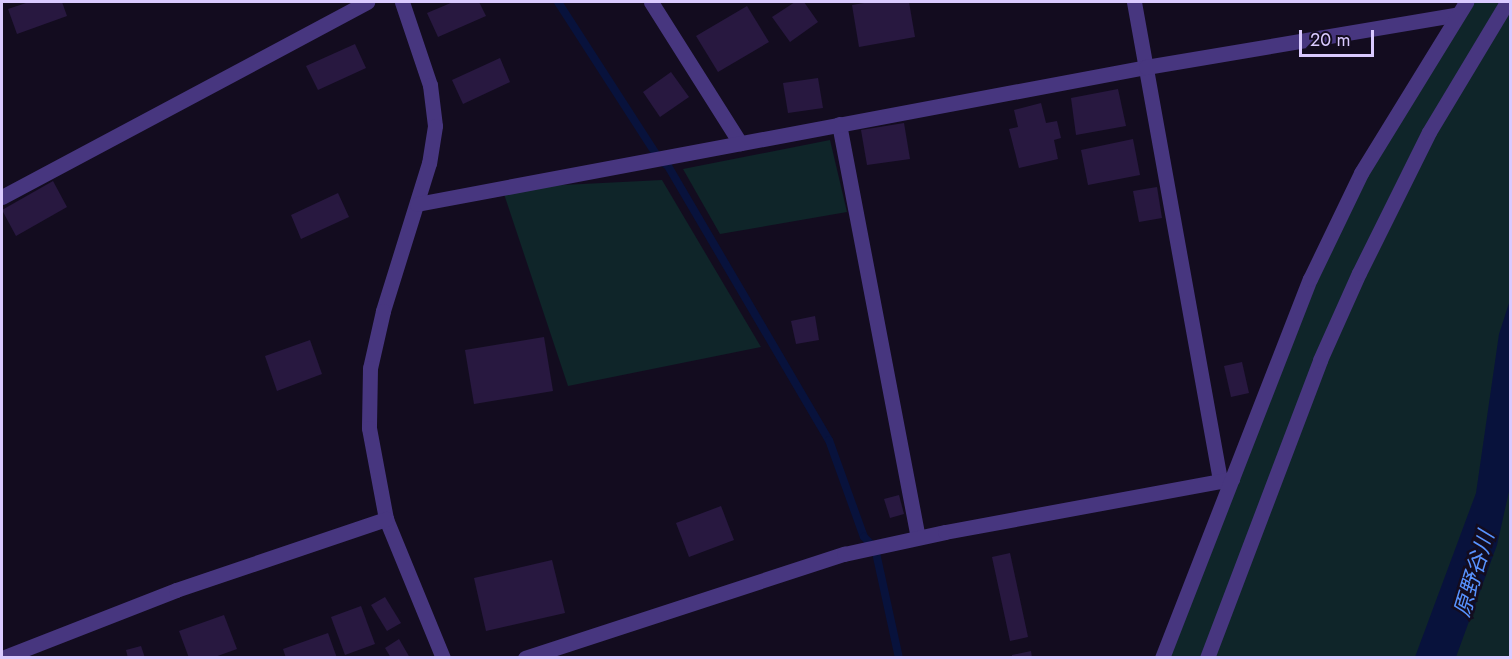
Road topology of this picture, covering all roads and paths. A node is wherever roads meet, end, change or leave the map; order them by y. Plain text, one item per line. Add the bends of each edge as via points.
1 (367, 2) edge
2 (402, 2) edge
3 (651, 2) edge
4 (1134, 2) edge
5 (1507, 2) edge
6 (1462, 8) edge
7 (1146, 67) junction
8 (839, 124) junction
9 (740, 143) junction
10 (2, 197) edge
11 (417, 204) junction
12 (1226, 480) junction
13 (386, 519) junction
14 (918, 537) junction
15 (2, 657) edge
16 (443, 657) edge
17 (525, 657) edge
18 (1162, 657) edge
19 (1207, 657) edge

1 - 10 street
2 - 11 street via 430,85 435,126
3 - 9 street
4 - 7 street
5 - 19 street via 1429,132 1354,284 1320,360
6 - 7 street
6 - 12 street via 1361,172 1310,279
7 - 8 street
7 - 12 street
8 - 9 street
8 - 14 street
9 - 11 street
11 - 13 street via 370,368 369,428
12 - 14 street
12 - 18 street
13 - 15 street via 176,590
13 - 16 street
14 - 17 street via 844,554

